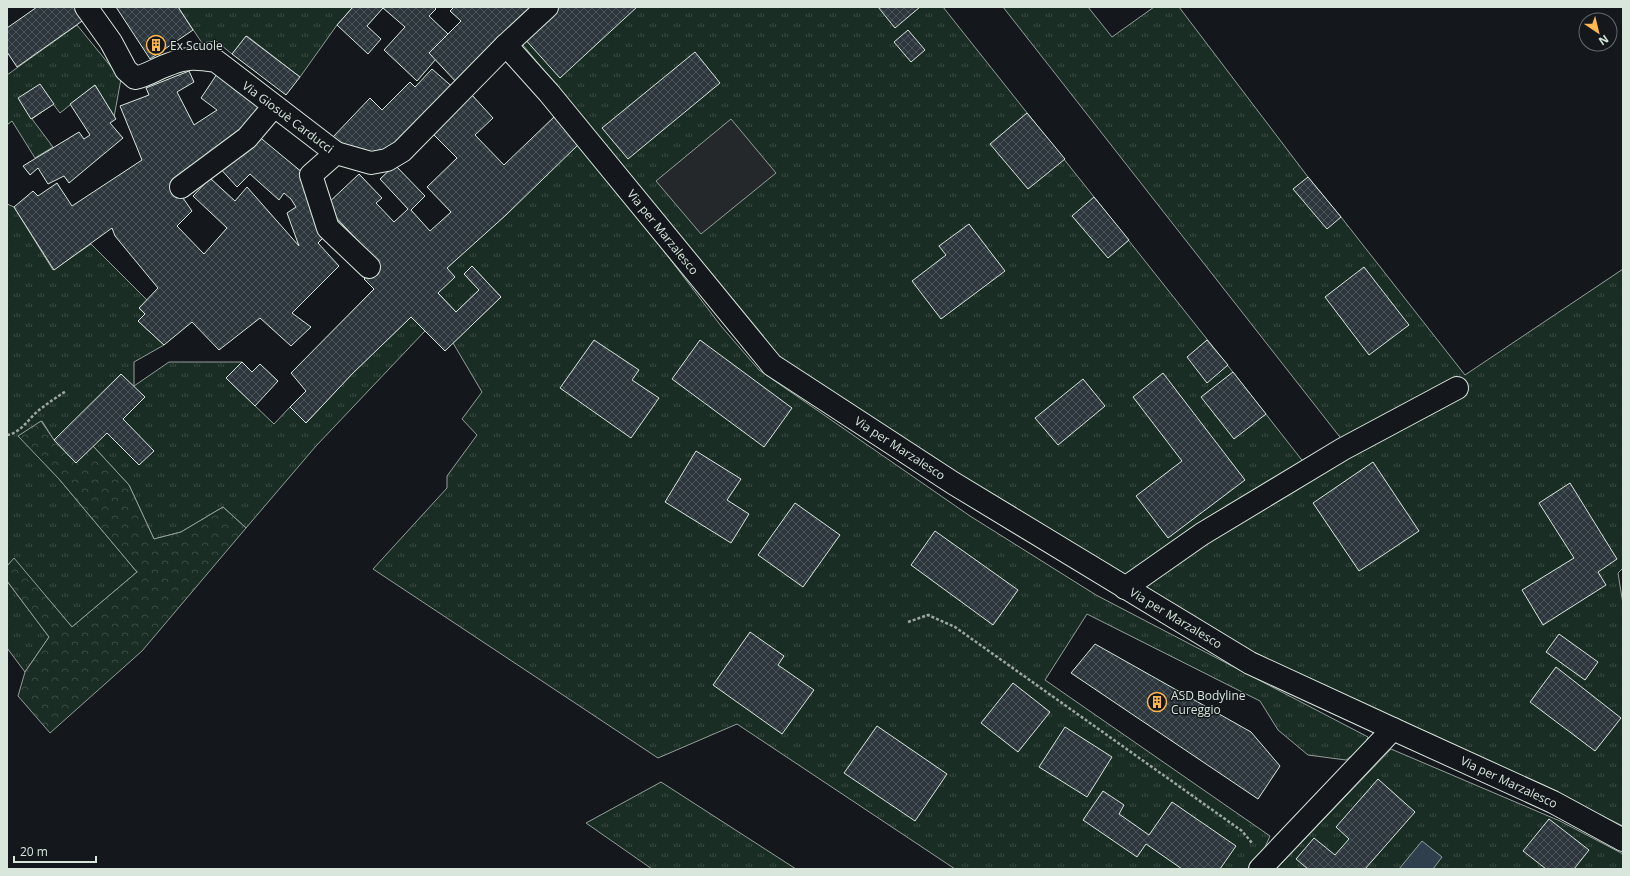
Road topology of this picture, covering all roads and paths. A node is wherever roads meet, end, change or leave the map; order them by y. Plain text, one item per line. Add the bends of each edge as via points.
1 (86, 7) edge
2 (547, 7) edge
3 (506, 45) junction
4 (274, 106) junction
5 (336, 153) junction
6 (181, 187) dead end
7 (369, 267) dead end
8 (1457, 388) dead end
9 (66, 391) dead end
10 (7, 435) edge
11 (1125, 588) junction
12 (908, 622) dead end
13 (1393, 729) junction
14 (1623, 840) edge
15 (1261, 868) edge

1 - 4 street, Via Giosuè Carducci via 111,42 126,70 135,78 146,76 169,64 194,58 216,61
2 - 3 street, Via Giosuè Carducci
3 - 5 street, Via Giosuè Carducci via 402,151 387,160 371,163
3 - 11 street, Via per Marzalesco via 554,99 772,365 953,483
4 - 5 street, Via Giosuè Carducci
4 - 6 street via 247,138
5 - 7 street via 311,175 328,228
8 - 11 street via 1343,449 1202,534
9 - 10 path via 38,411 23,426
11 - 13 street, Via per Marzalesco via 1250,663
12 - 15 path via 928,615 955,627 1242,831 1255,846
13 - 14 street, Via per Marzalesco via 1553,802
13 - 15 street

